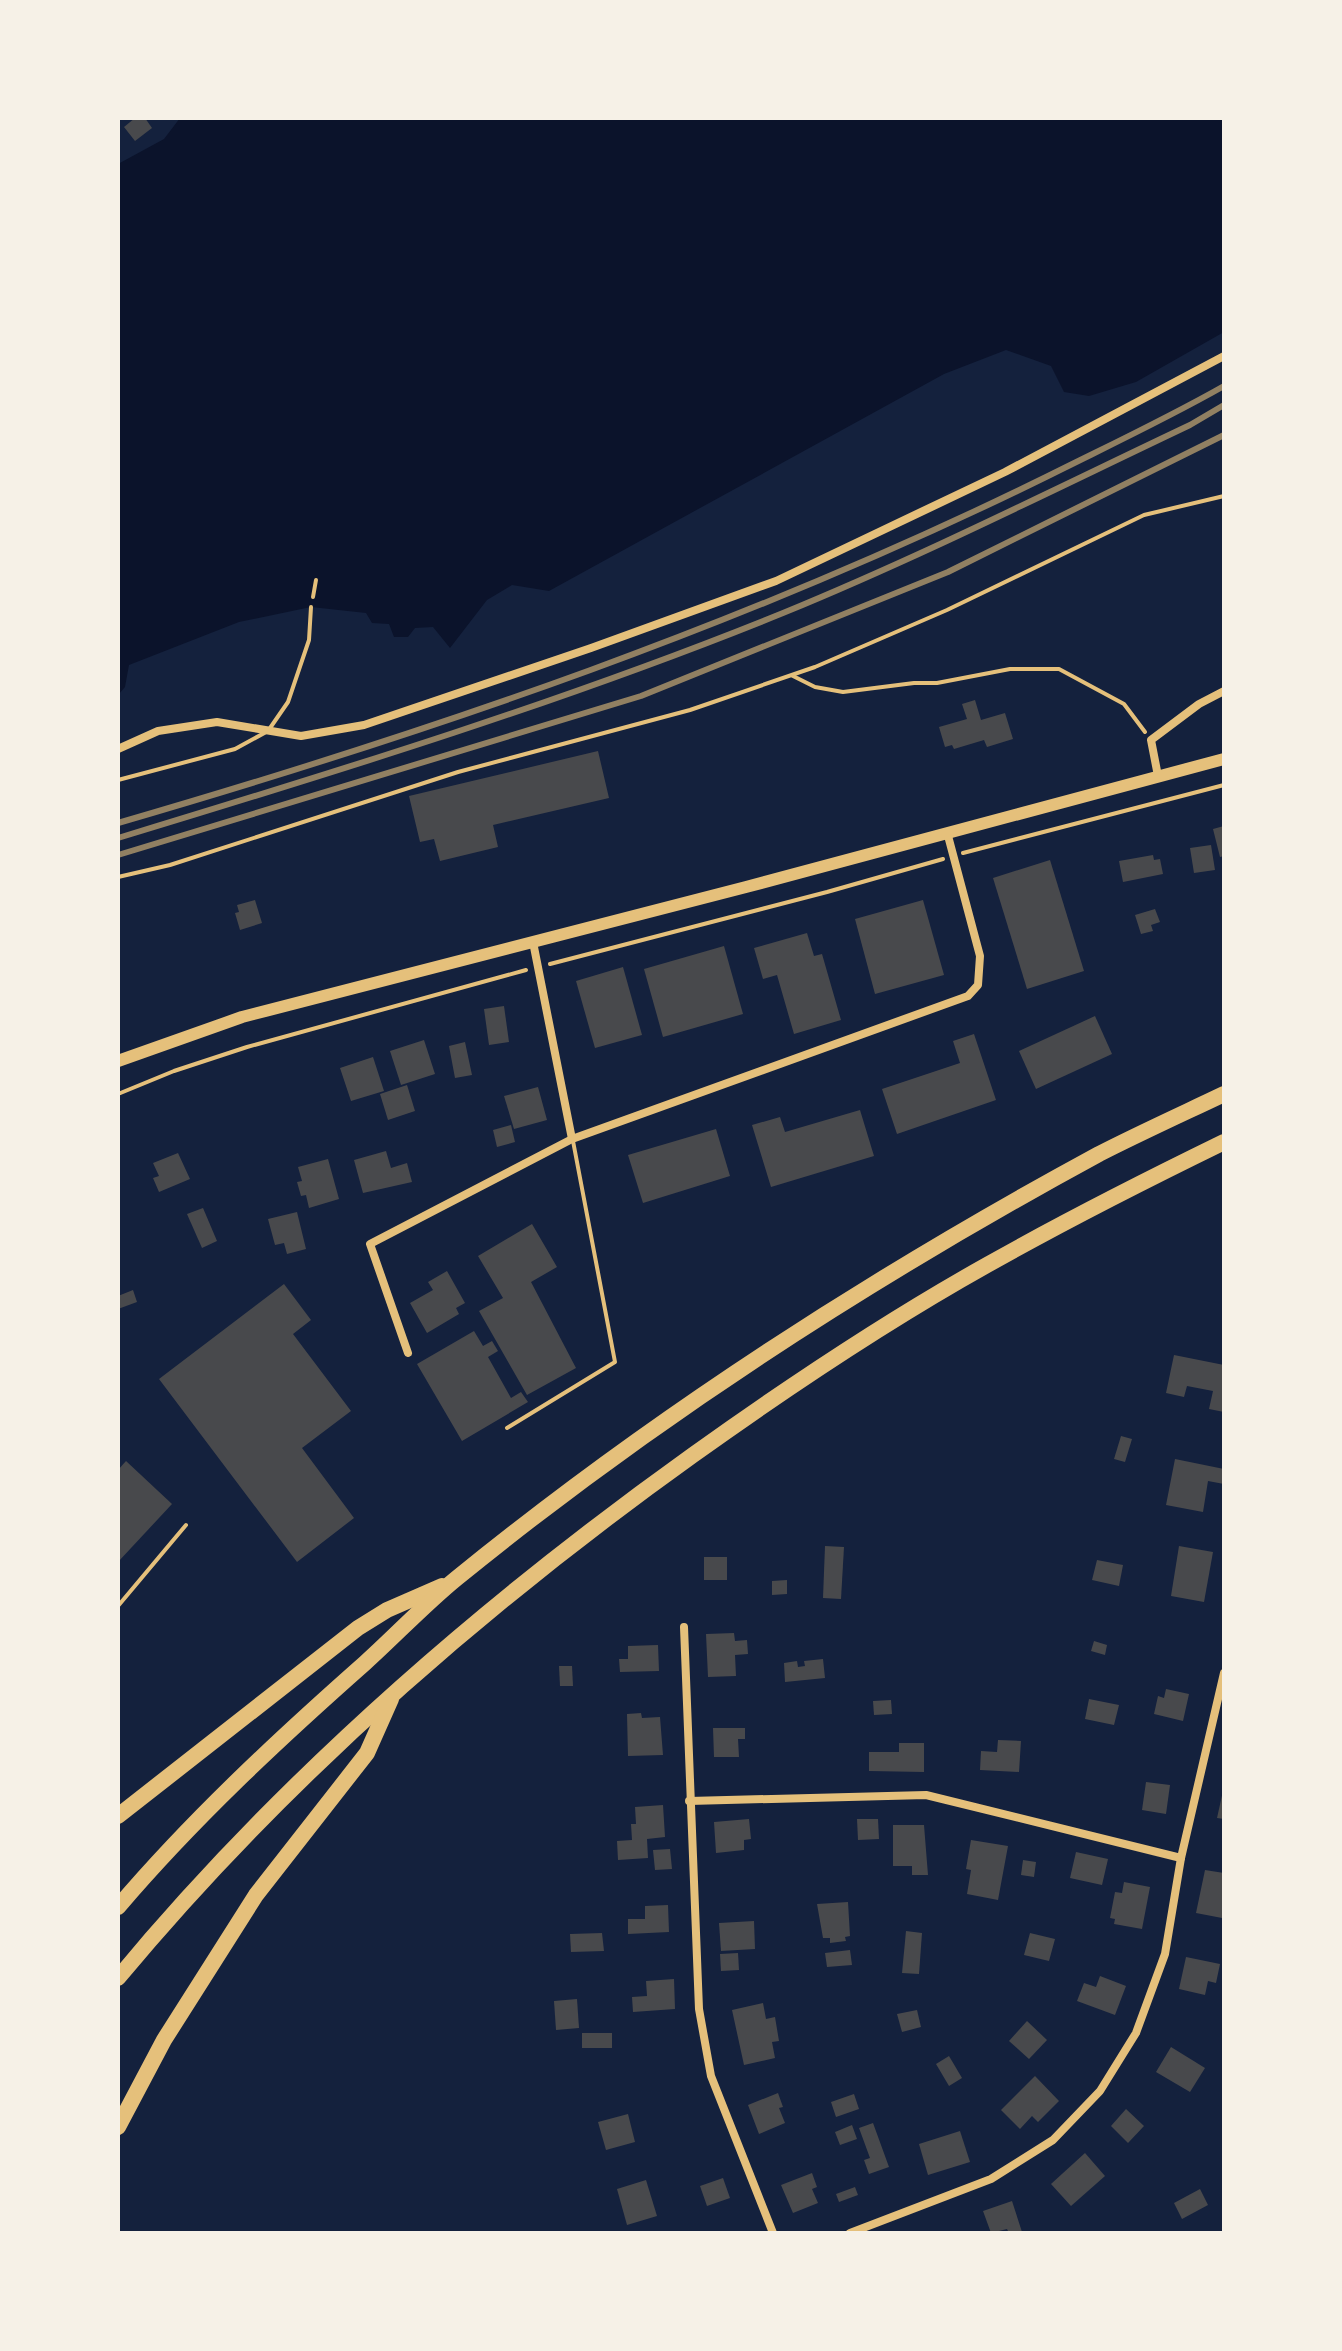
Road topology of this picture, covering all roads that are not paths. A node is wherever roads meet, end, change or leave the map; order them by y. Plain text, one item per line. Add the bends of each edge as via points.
1 (1224, 356) edge
2 (311, 607) road end
3 (1224, 691) edge
4 (268, 731) junction
5 (118, 749) edge
6 (1224, 759) edge
7 (1158, 776) junction
8 (118, 780) edge
9 (947, 832) junction
10 (533, 942) junction
11 (118, 1061) edge
12 (1224, 1094) edge
13 (572, 1139) junction
14 (1224, 1142) edge
15 (408, 1353) dead end
16 (507, 1428) dead end
17 (186, 1525) dead end
18 (454, 1580) junction
19 (118, 1606) edge
20 (684, 1627) dead end
21 (1224, 1673) edge
22 (393, 1693) junction
23 (689, 1801) junction
24 (118, 1816) edge
25 (1181, 1858) junction
26 (118, 1907) edge
27 (118, 1978) edge
28 (118, 2127) edge
29 (773, 2233) edge
30 (850, 2233) edge

1 - 4 street via 1005,472 776,581 364,725 301,736
2 - 4 lane via 309,640 288,702
3 - 7 street via 1151,740
4 - 5 street via 217,722 158,731
4 - 8 lane via 235,749
6 - 7 main road
7 - 9 main road
9 - 10 main road
9 - 13 street via 980,956 978,985 968,996
10 - 11 main road via 242,1017
10 - 13 street
12 - 18 highway via 1089,1160 823,1315 599,1469
13 - 15 street via 370,1244
13 - 16 lane via 615,1362
14 - 22 highway via 999,1259 842,1353 621,1507
17 - 19 lane
18 - 24 highway via 358,1628
18 - 26 highway via 295,1725
20 - 23 street
21 - 25 street
22 - 27 highway via 231,1852
22 - 28 highway via 367,1753 256,1895 164,2040
23 - 25 street via 926,1795
23 - 29 street via 699,2009 711,2076
25 - 30 street via 1165,1954 1136,2033 1100,2091 1053,2140 991,2179

